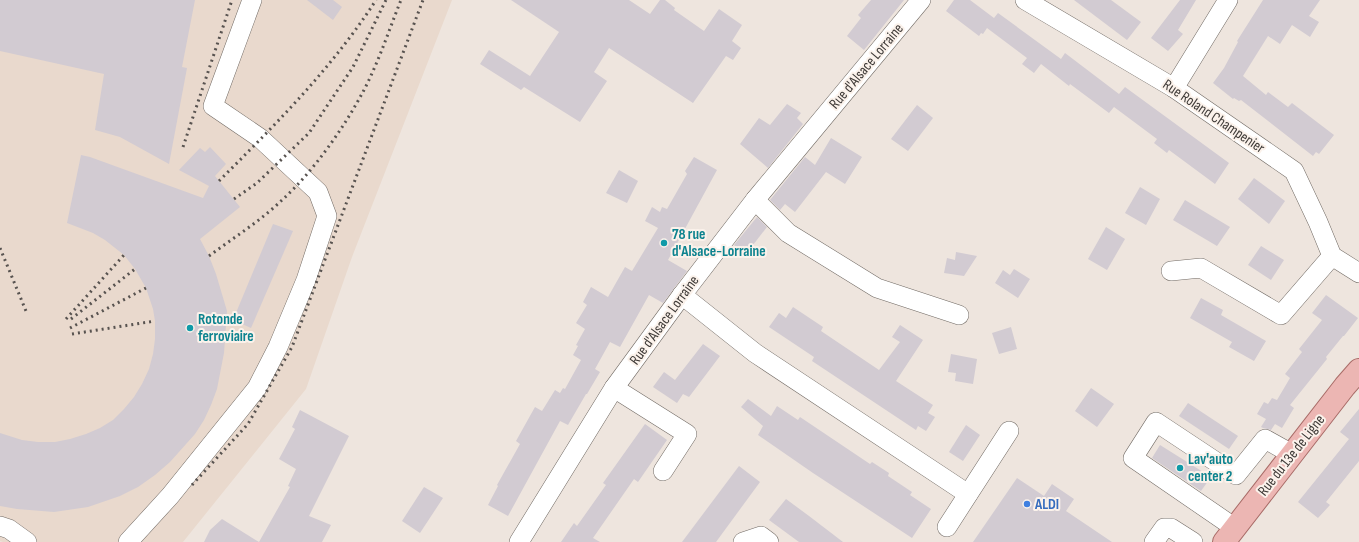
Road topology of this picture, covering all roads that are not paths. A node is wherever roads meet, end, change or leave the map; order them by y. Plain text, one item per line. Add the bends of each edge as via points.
1 (252, 0) edge
2 (921, 0) edge
3 (1025, 0) edge
4 (1228, 0) edge
5 (1174, 88) junction
6 (755, 200) junction
7 (1332, 256) junction
8 (1171, 271) dead end
9 (1359, 273) edge
10 (682, 295) junction
11 (959, 315) dead end
12 (1359, 370) edge
13 (614, 388) junction
14 (1009, 431) dead end
15 (1292, 454) junction
16 (663, 471) dead end
17 (968, 494) junction
18 (0, 526) edge
19 (947, 527) dead end
20 (1229, 535) edge
21 (27, 542) edge
22 (128, 542) edge
23 (519, 542) edge
24 (743, 542) edge
25 (769, 542) edge
26 (1154, 542) edge
27 (1193, 542) edge

1 - 22 street via 213,106 260,138 318,192 327,216 306,280 278,347 257,388 170,496
2 - 6 street, Rue d'Alsace Lorraine
3 - 5 street, Rue Roland Champenier
4 - 5 street
5 - 7 street, Rue Roland Champenier via 1294,171
6 - 10 street, Rue d'Alsace Lorraine
6 - 11 street via 788,234 877,288
7 - 8 street via 1281,315 1200,268
7 - 9 street
10 - 13 street, Rue d'Alsace Lorraine
10 - 17 street via 755,353
12 - 15 main road, Rue du 13e de Ligne
13 - 16 street via 687,434
13 - 23 street, Rue d'Alsace Lorraine
14 - 17 street
15 - 20 main road, Rue du 13e de Ligne
15 - 20 street via 1265,439 1236,475 1156,422 1133,458
17 - 19 street
18 - 21 street via 9,529
24 - 25 street via 761,536
26 - 27 street via 1164,528 1171,528

